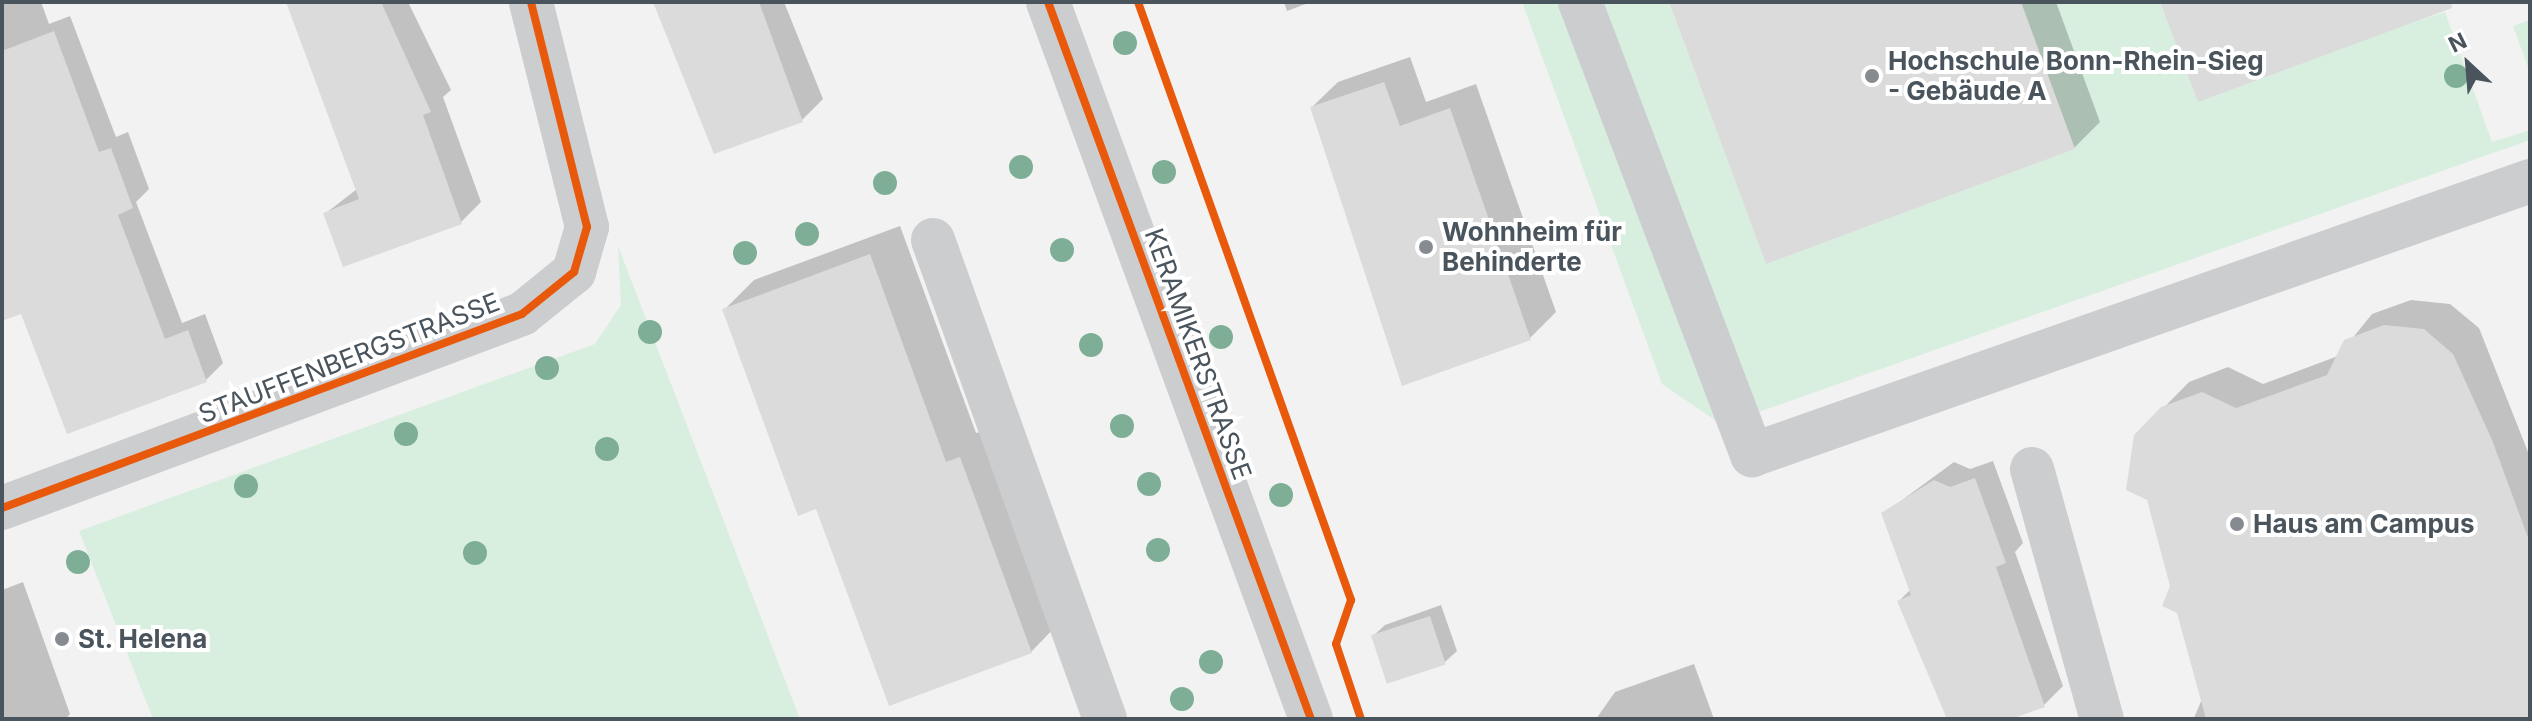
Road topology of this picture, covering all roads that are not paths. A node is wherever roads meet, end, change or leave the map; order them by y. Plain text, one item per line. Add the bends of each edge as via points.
1 (531, 2) edge
2 (1048, 2) edge
3 (1580, 2) edge
4 (2530, 181) edge
5 (933, 240) dead end
6 (2032, 469) dead end
7 (2, 508) edge
8 (1307, 718) edge
9 (1105, 719) edge
10 (2102, 719) edge

1 - 7 street, STAUFFENBERGSTRASSE via 587,227 574,272 522,314
2 - 8 street, KERAMIKERSTRASSE
3 - 4 street via 1752,455
5 - 9 street
6 - 10 street

